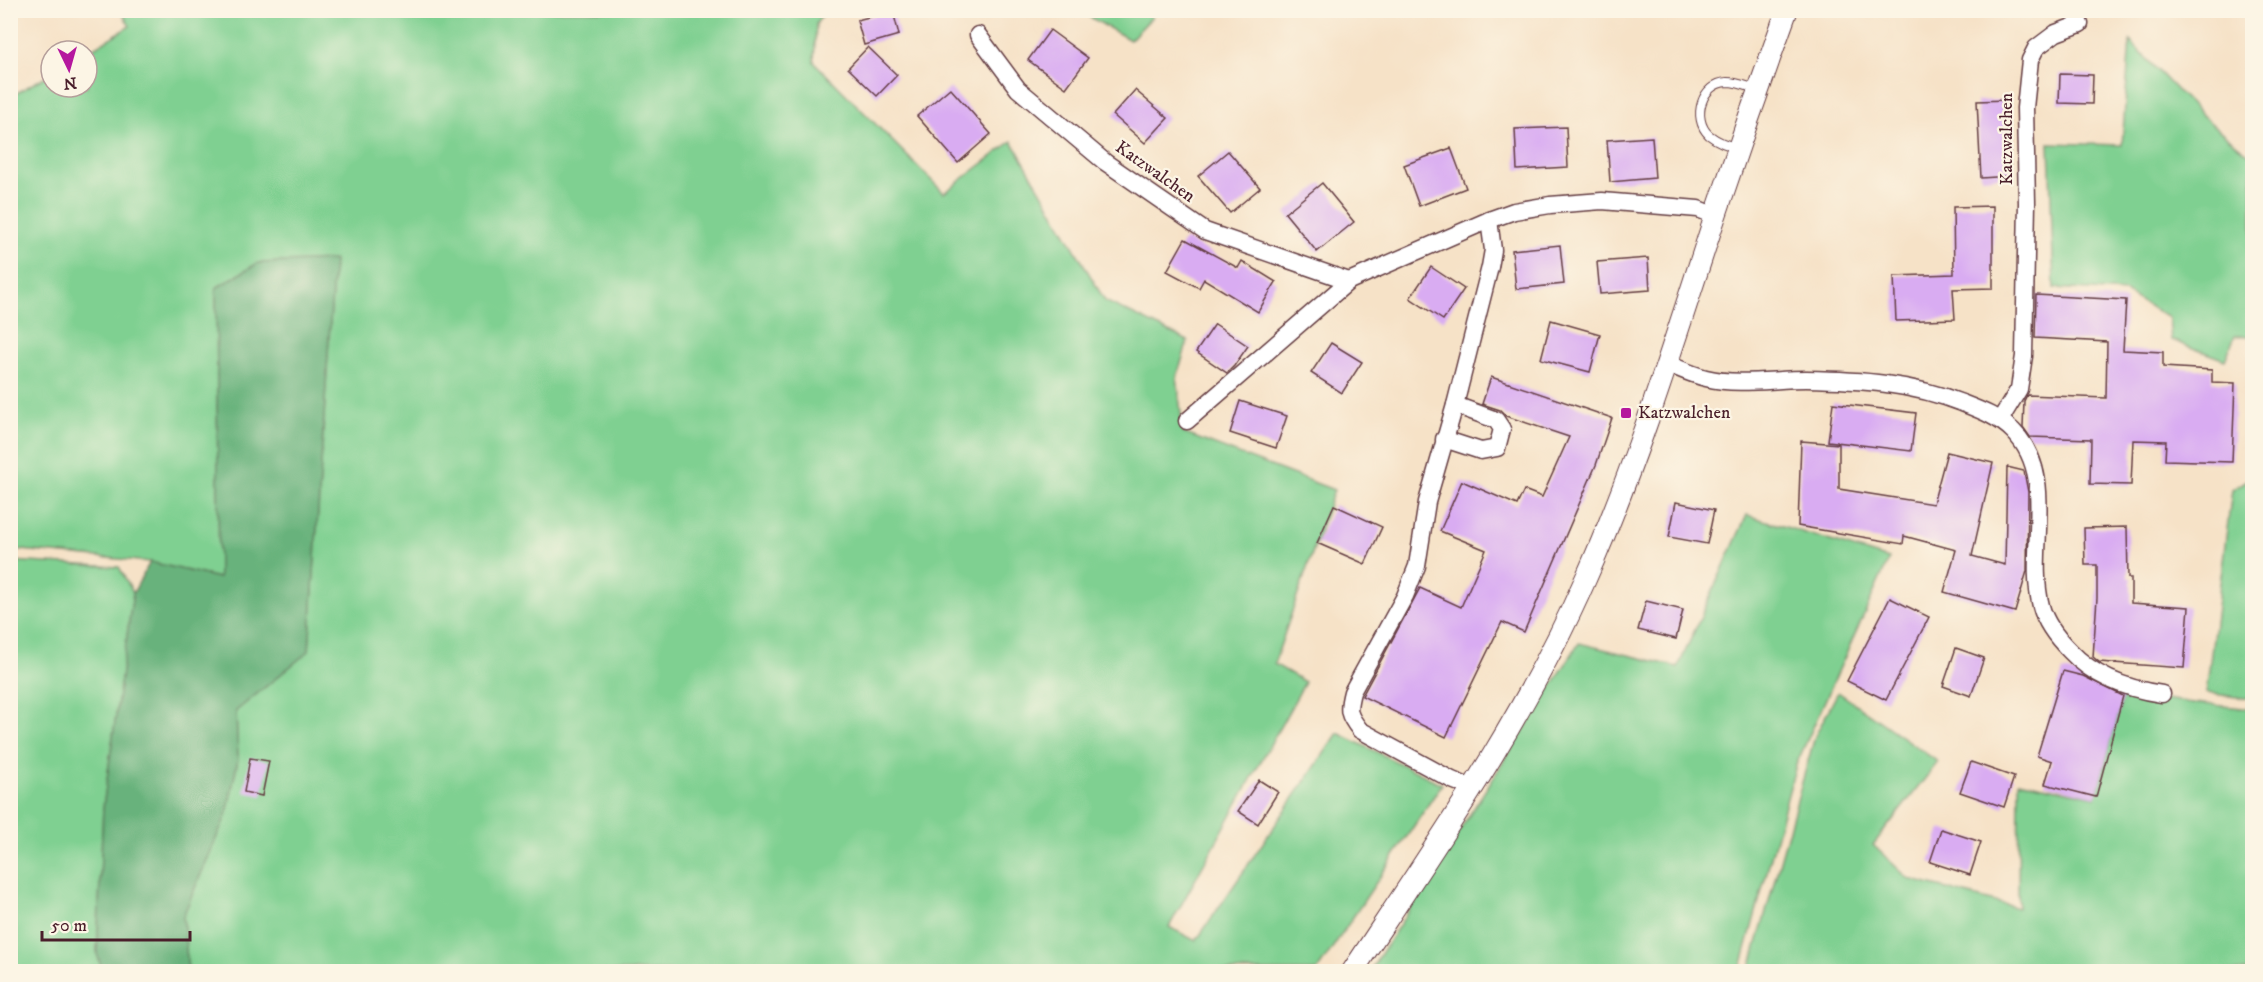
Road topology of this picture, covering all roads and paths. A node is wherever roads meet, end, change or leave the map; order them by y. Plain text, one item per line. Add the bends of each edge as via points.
1 (1787, 10) edge
2 (2080, 24) dead end
3 (978, 35) dead end
4 (1760, 90) junction
5 (1740, 148) junction
6 (1716, 216) junction
7 (1490, 220) junction
8 (1348, 281) junction
9 (1668, 364) junction
10 (1455, 405) junction
11 (2000, 420) junction
12 (1187, 421) dead end
13 (1444, 439) junction
14 (2162, 694) dead end
15 (1472, 788) junction
16 (1352, 972) edge

1 - 4 street
2 - 11 street, Katzwalchen via 2050,37 2036,48 2030,60 2025,108 2024,356 2019,389
3 - 8 street, Katzwalchen via 1018,89 1105,162 1205,231
4 - 5 street
4 - 5 lane via 1727,82 1715,84 1704,93 1700,106 1704,128 1719,142
5 - 6 street
6 - 7 street via 1698,209 1602,201 1514,211
6 - 9 street
7 - 8 street
7 - 10 street via 1490,267
8 - 12 street
9 - 11 street via 1728,381 1821,380 1911,387 1956,400
9 - 15 street via 1585,580 1532,686
10 - 13 street
10 - 13 street via 1496,420 1502,429 1497,448 1482,451
11 - 14 street via 2026,446 2034,462 2038,587 2041,608 2050,626 2080,662 2096,672 2138,691
13 - 15 street via 1427,502 1417,566 1405,596 1352,692 1348,708 1360,730
15 - 16 street

